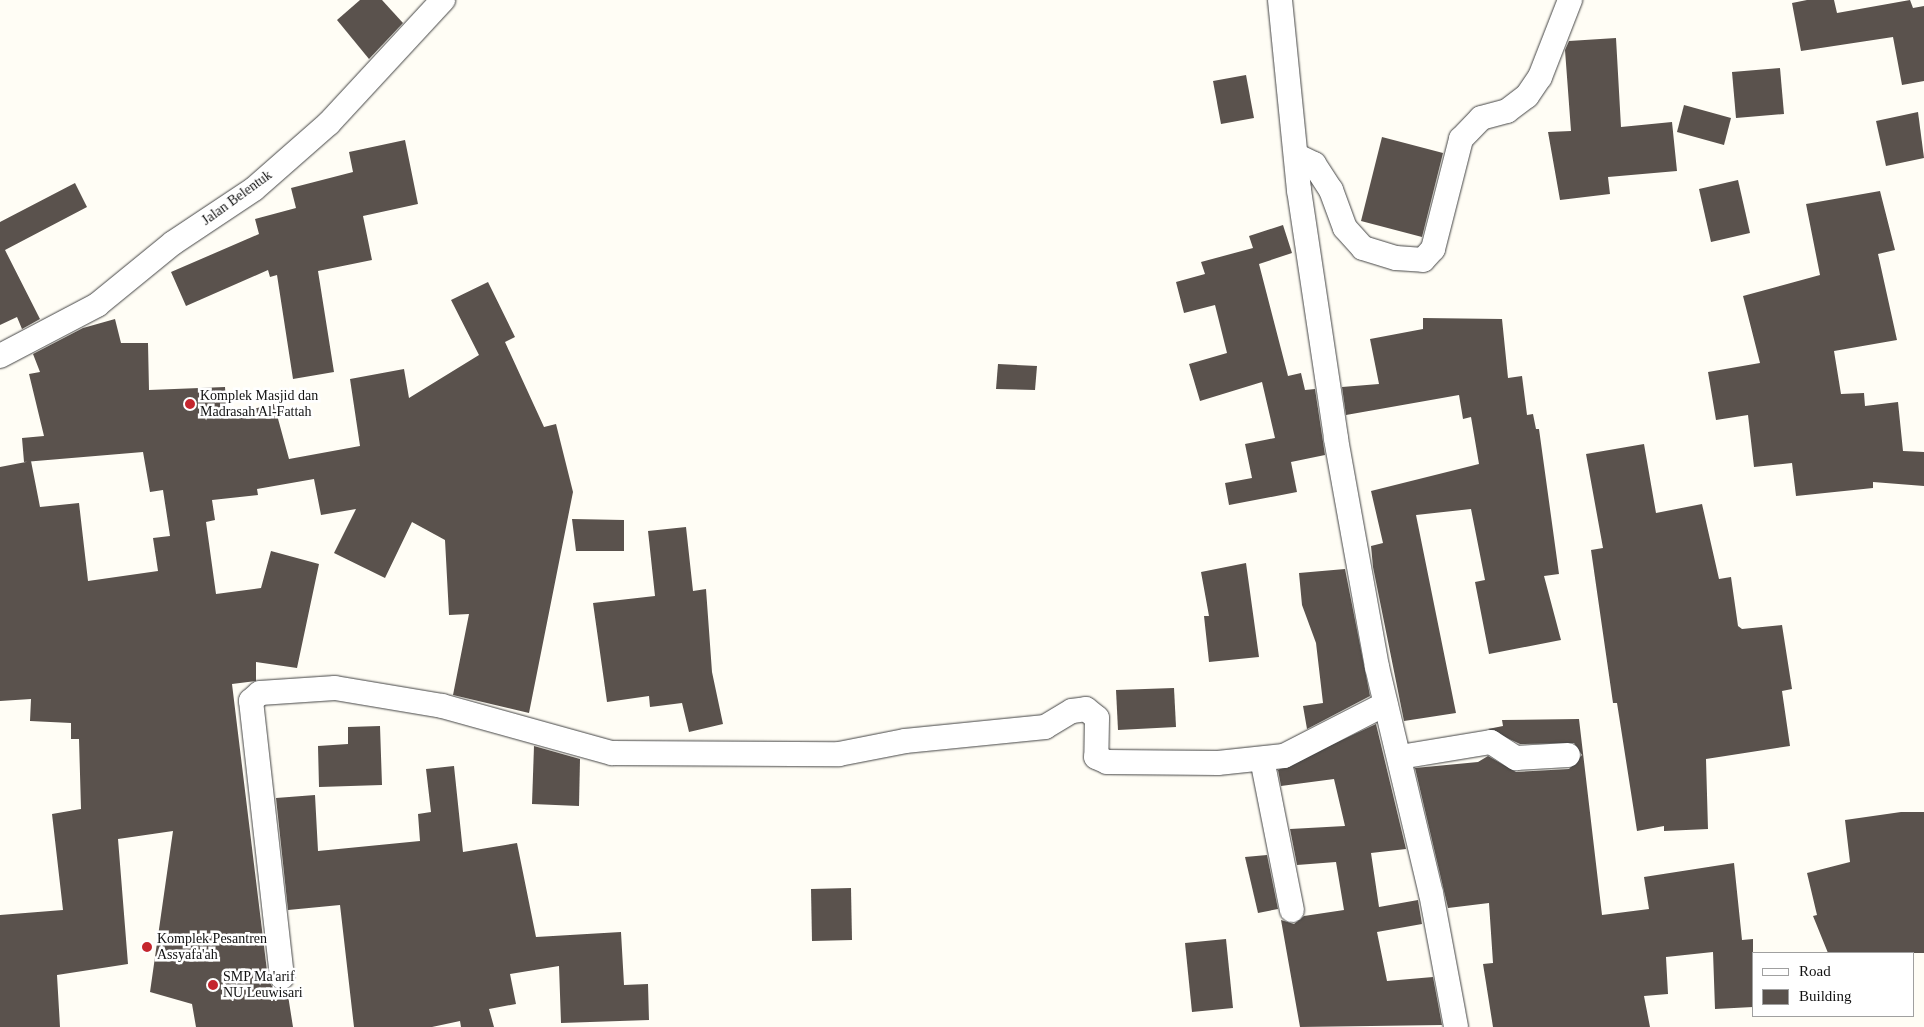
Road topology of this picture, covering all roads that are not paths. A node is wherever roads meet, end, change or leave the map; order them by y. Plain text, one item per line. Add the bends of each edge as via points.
1 (443, 0) edge
2 (1280, 0) edge
3 (1570, 0) edge
4 (1297, 156) junction
5 (0, 356) edge
6 (1385, 704) junction
7 (1568, 755) dead end
8 (1400, 757) junction
9 (1262, 759) junction
10 (1292, 910) dead end
11 (282, 977) dead end
12 (1456, 1027) edge

1 - 5 street, Jalan Belentuk via 329,123 254,189 173,243 97,304
2 - 4 street
3 - 4 street via 1540,77 1527,96 1507,111 1481,118 1460,139 1433,249 1423,260 1396,258 1363,248 1346,228 1330,190 1314,164
4 - 6 street via 1336,439
6 - 8 street
6 - 9 street via 1284,756
7 - 8 street via 1516,758 1491,742
8 - 12 street
9 - 10 street
9 - 11 street via 1100,762 1096,757 1097,718 1086,709 1072,711 1045,728 905,741 839,754 612,753 442,706 335,688 260,693 251,701

